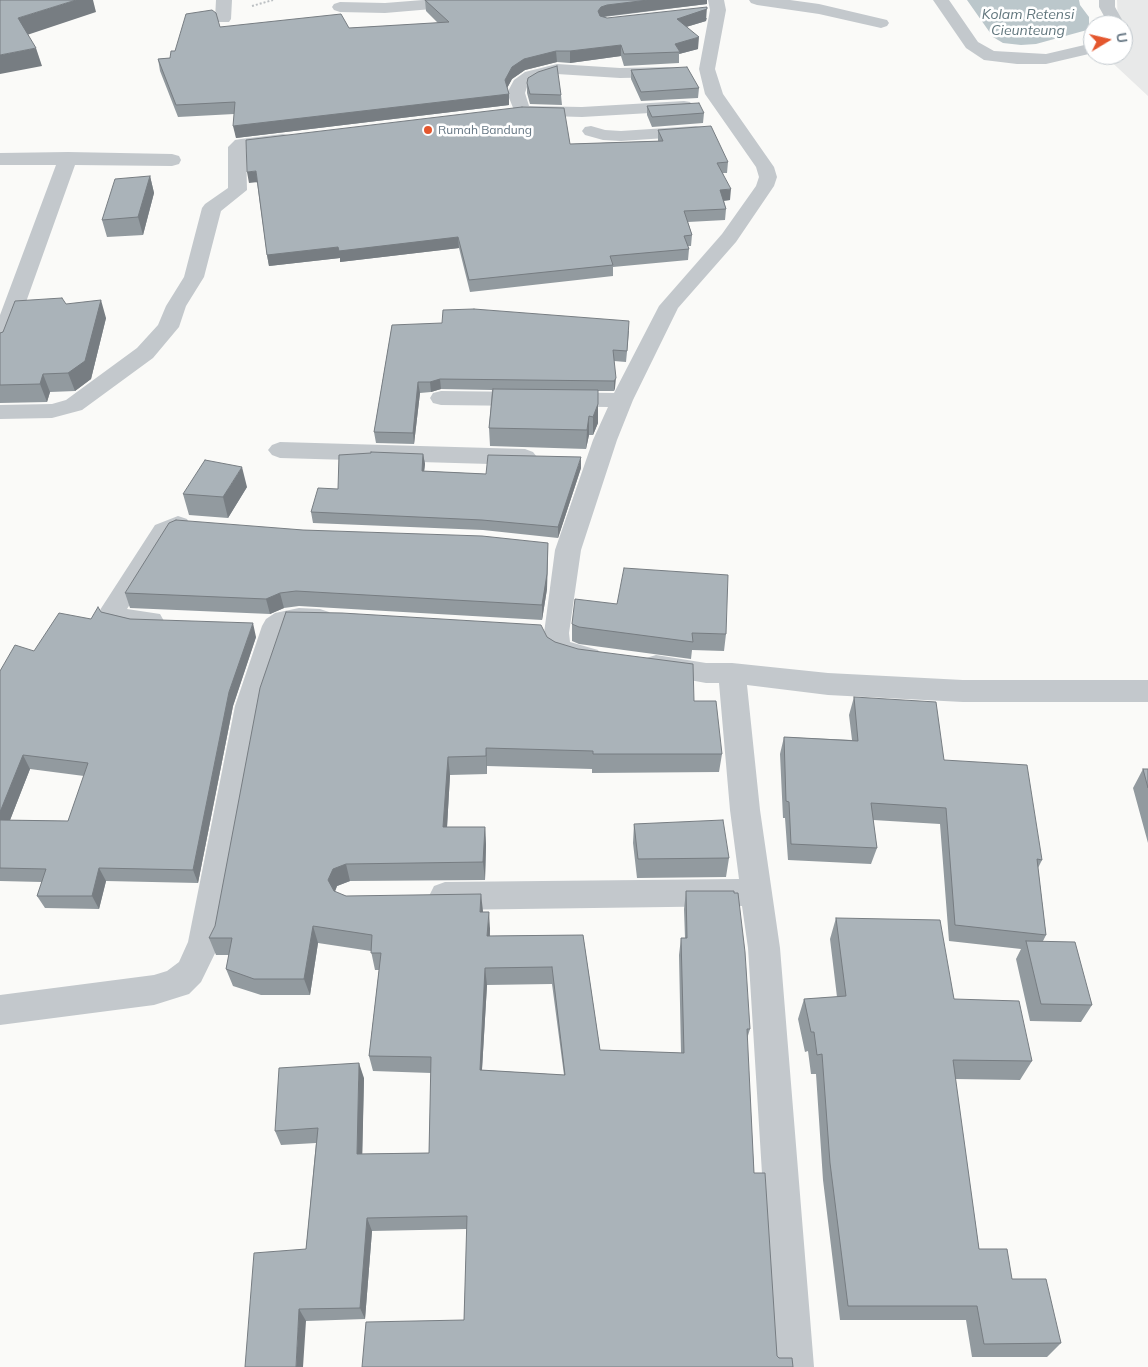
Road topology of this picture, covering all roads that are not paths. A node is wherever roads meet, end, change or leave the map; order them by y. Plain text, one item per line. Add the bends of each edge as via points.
1 (224, 0) edge
2 (479, 0) edge
3 (757, 0) edge
4 (941, 0) edge
5 (1107, 0) edge
6 (717, 5) edge
7 (340, 7) dead end
8 (700, 12) edge
9 (1111, 15) edge
10 (223, 19) dead end
11 (881, 23) dead end
12 (1083, 50) edge
13 (706, 69) junction
14 (720, 104) junction
15 (522, 111) junction
16 (503, 113) edge
17 (722, 130) junction
18 (591, 131) dead end
19 (300, 137) edge
20 (68, 158) junction
21 (0, 159) edge
22 (172, 160) dead end
23 (0, 344) edge
24 (441, 398) dead end
25 (622, 400) junction
26 (0, 412) edge
27 (280, 450) dead end
28 (549, 458) edge
29 (203, 527) edge
30 (542, 547) edge
31 (568, 550) junction
32 (346, 620) edge
33 (175, 622) edge
34 (526, 632) edge
35 (556, 633) junction
36 (732, 673) junction
37 (1148, 692) edge
38 (756, 892) junction
39 (419, 896) edge
40 (0, 1010) edge
41 (794, 1367) edge

1 - 10 street
2 - 7 street via 385,8
3 - 11 street
4 - 12 street via 972,45 990,56 1046,59
5 - 9 street
6 - 8 street
6 - 13 street
13 - 14 street
13 - 15 street via 620,73 557,69 531,76 520,84 516,93
14 - 15 street via 582,112
14 - 17 street
15 - 16 street
17 - 18 street via 621,136
17 - 25 street via 765,167 768,177 765,186 729,238 669,306
19 - 26 street via 236,147 238,190 212,208 194,277 176,306 168,327 145,353 74,405 52,411
20 - 21 street
20 - 22 street
20 - 23 street
24 - 25 street
25 - 31 street via 604,440 589,459
27 - 28 street
29 - 33 street via 178,525 164,531 112,610 116,617 135,621
30 - 31 street
31 - 35 street
32 - 40 street via 299,618 265,626 204,943 190,972 176,983 154,990
34 - 35 street
35 - 36 street via 559,648 566,653 706,673
36 - 37 street via 828,684 963,691
36 - 38 street via 744,810
38 - 39 street
38 - 41 street via 764,948

